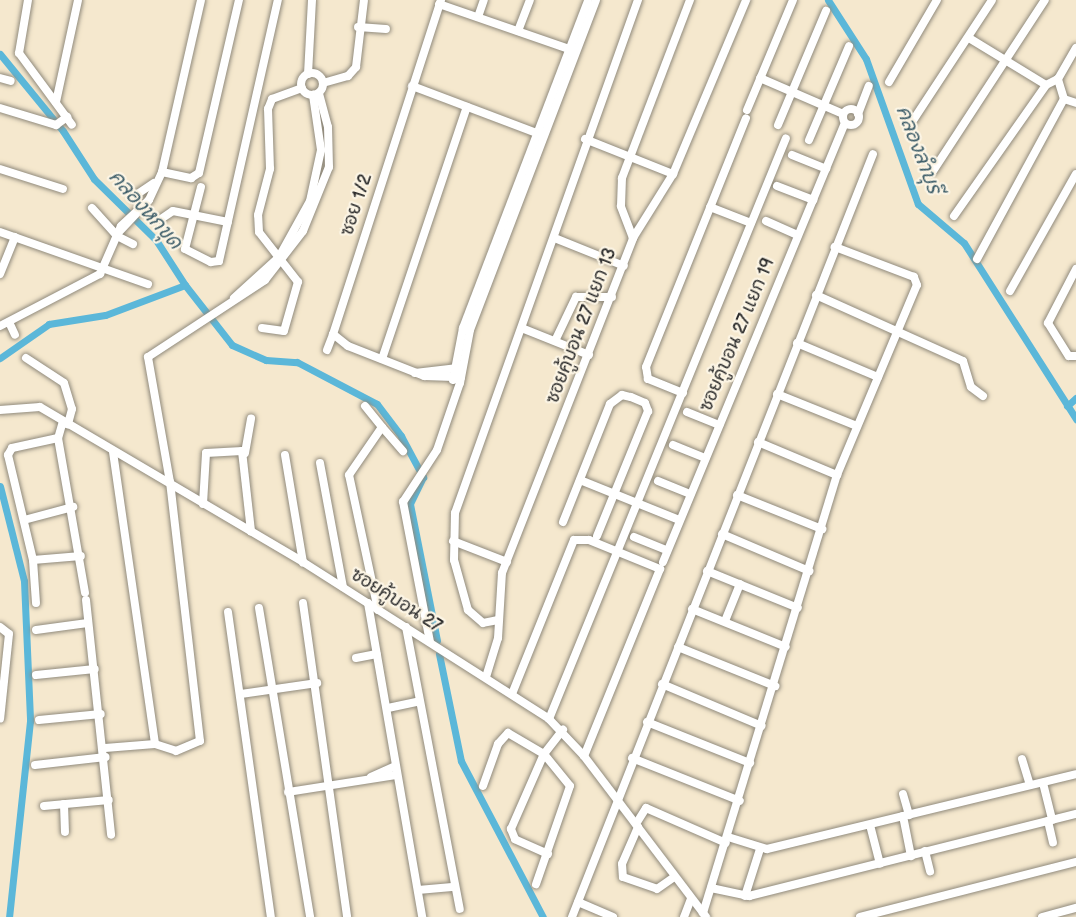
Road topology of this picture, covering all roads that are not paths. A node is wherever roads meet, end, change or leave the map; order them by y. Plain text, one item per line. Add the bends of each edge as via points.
1 (28, 0) edge
2 (78, 0) edge
3 (201, 0) edge
4 (239, 0) edge
5 (278, 0) edge
6 (312, 0) edge
7 (364, 0) edge
8 (484, 0) edge
9 (530, 0) edge
10 (588, 0) edge
11 (596, 0) edge
12 (638, 0) edge
13 (690, 0) edge
14 (746, 0) edge
15 (793, 0) edge
16 (937, 0) edge
17 (992, 0) edge
18 (1045, 0) edge
19 (440, 2) edge
20 (826, 11) dead end
21 (478, 17) junction
22 (358, 27) junction
23 (386, 29) dead end
24 (518, 31) junction
25 (969, 38) junction
26 (849, 46) dead end
27 (1076, 48) edge
28 (571, 50) junction
29 (1009, 63) junction
30 (308, 74) junction
31 (0, 78) edge
32 (760, 78) junction
33 (1058, 79) junction
34 (11, 81) dead end
35 (889, 81) dead end
36 (323, 83) junction
37 (1046, 85) junction
38 (412, 86) junction
39 (869, 86) dead end
40 (302, 88) junction
41 (792, 91) junction
42 (316, 94) junction
43 (1064, 99) junction
44 (56, 102) junction
45 (1076, 103) edge
46 (824, 105) junction
47 (467, 107) junction
48 (0, 108) edge
49 (844, 118) junction
50 (778, 125) dead end
51 (910, 125) dead end
52 (539, 134) junction
53 (786, 138) dead end
54 (585, 139) junction
55 (809, 140) dead end
56 (873, 154) dead end
57 (792, 155) dead end
58 (629, 157) junction
59 (0, 169) edge
60 (826, 169) junction
61 (933, 171) dead end
62 (162, 172) junction
63 (673, 174) junction
64 (1076, 174) edge
65 (154, 183) junction
66 (777, 186) dead end
67 (201, 187) dead end
68 (63, 189) dead end
69 (133, 197) dead end
70 (813, 200) junction
71 (710, 207) junction
72 (92, 208) dead end
73 (195, 214) junction
74 (954, 216) dead end
75 (161, 219) dead end
76 (766, 221) dead end
77 (228, 222) junction
78 (751, 223) junction
79 (120, 231) junction
80 (0, 232) edge
81 (798, 235) junction
82 (15, 237) junction
83 (633, 238) junction
84 (557, 239) junction
85 (133, 244) dead end
86 (836, 247) junction
87 (977, 259) dead end
88 (281, 260) junction
89 (624, 266) junction
90 (102, 269) junction
91 (1076, 269) edge
92 (0, 274) edge
93 (148, 284) dead end
94 (1010, 291) dead end
95 (816, 295) junction
96 (612, 297) junction
97 (4, 324) edge
98 (262, 328) dead end
99 (524, 329) junction
100 (898, 330) junction
101 (333, 334) junction
102 (15, 335) dead end
103 (555, 341) junction
104 (797, 343) junction
105 (327, 350) dead end
106 (589, 355) junction
107 (1076, 356) edge
108 (26, 358) dead end
109 (382, 359) junction
110 (458, 373) junction
111 (878, 377) junction
112 (682, 393) junction
113 (777, 394) junction
114 (983, 396) dead end
115 (365, 406) dead end
116 (0, 410) edge
117 (687, 412) dead end
118 (251, 419) dead end
119 (65, 422) junction
120 (719, 425) junction
121 (856, 426) junction
122 (382, 427) junction
123 (58, 438) junction
124 (758, 442) junction
125 (673, 445) dead end
126 (403, 451) dead end
127 (113, 452) junction
128 (245, 453) junction
129 (285, 455) dead end
130 (705, 458) junction
131 (320, 463) dead end
132 (837, 475) junction
133 (580, 480) junction
134 (658, 481) dead end
135 (170, 482) junction
136 (615, 494) junction
137 (690, 494) junction
138 (737, 495) junction
139 (638, 503) junction
140 (203, 504) junction
141 (73, 507) junction
142 (24, 520) junction
143 (679, 520) junction
144 (563, 522) dead end
145 (822, 529) junction
146 (251, 531) junction
147 (722, 534) junction
148 (597, 536) dead end
149 (634, 537) dead end
150 (453, 541) junction
151 (668, 550) junction
152 (618, 552) junction
153 (81, 556) junction
154 (33, 560) junction
155 (303, 562) junction
156 (507, 562) junction
157 (662, 565) junction
158 (707, 571) junction
159 (809, 571) junction
160 (740, 584) junction
161 (343, 587) junction
162 (36, 603) dead end
163 (303, 603) dead end
164 (368, 603) junction
165 (259, 608) dead end
166 (798, 608) junction
167 (692, 609) junction
168 (378, 610) junction
169 (228, 612) dead end
170 (498, 620) junction
171 (725, 621) junction
172 (88, 623) junction
173 (0, 627) edge
174 (406, 627) junction
175 (36, 630) dead end
176 (430, 642) junction
177 (678, 647) junction
178 (786, 647) junction
179 (377, 654) junction
180 (356, 658) dead end
181 (95, 669) junction
182 (36, 675) dead end
183 (486, 677) junction
184 (316, 683) junction
185 (662, 684) junction
186 (775, 686) junction
187 (271, 690) junction
188 (241, 694) junction
189 (512, 694) junction
190 (417, 702) junction
191 (387, 708) junction
192 (101, 714) junction
193 (0, 719) edge
194 (549, 719) junction
195 (39, 720) dead end
196 (647, 722) junction
197 (762, 726) junction
198 (563, 730) junction
199 (155, 744) junction
200 (106, 753) junction
201 (544, 754) junction
202 (584, 756) junction
203 (632, 759) junction
204 (1022, 759) dead end
205 (750, 763) junction
206 (35, 765) dead end
207 (397, 771) junction
208 (1076, 776) edge
209 (1043, 783) junction
210 (330, 784) junction
211 (1030, 785) junction
212 (483, 786) dead end
213 (288, 792) junction
214 (903, 794) dead end
215 (109, 800) junction
216 (618, 801) junction
217 (740, 801) junction
218 (64, 804) junction
219 (44, 806) dead end
220 (1076, 814) edge
221 (906, 816) junction
222 (1050, 820) junction
223 (870, 825) junction
224 (637, 826) junction
225 (65, 832) dead end
226 (111, 835) dead end
227 (727, 840) junction
228 (1053, 842) dead end
229 (760, 849) junction
230 (925, 851) junction
231 (548, 854) junction
232 (911, 856) junction
233 (1076, 862) edge
234 (880, 864) junction
235 (930, 871) dead end
236 (674, 877) junction
237 (536, 885) dead end
238 (455, 887) junction
239 (711, 888) junction
240 (418, 890) junction
241 (745, 896) junction
242 (691, 899) junction
243 (578, 902) junction
244 (1076, 908) edge
245 (460, 909) dead end
246 (891, 914) edge
247 (705, 915) edge
248 (271, 917) edge
249 (310, 917) edge
250 (347, 917) edge
251 (422, 917) edge
252 (572, 917) edge
253 (613, 917) edge
254 (684, 917) edge
255 (860, 917) edge
256 (1042, 917) edge

1 - 44 street via 19,53
2 - 44 street
3 - 62 street
4 - 62 street via 201,170 191,178
5 - 77 street
6 - 30 street
7 - 22 street
8 - 21 street
9 - 24 street
10 - 28 street
11 - 28 street
12 - 54 street
13 - 58 street
14 - 63 street, ซอยคู้บอน 27 แยก 13
15 - 32 street
16 - 35 street
17 - 25 street
18 - 29 street
19 - 21 street
19 - 38 street, ซอย 1/2
20 - 41 street
21 - 24 street
22 - 23 street
22 - 36 street via 352,73
24 - 28 street
25 - 29 street
25 - 51 street
26 - 46 street
27 - 33 street
28 - 52 street
29 - 37 street
29 - 61 street
30 - 36 street via 318,75
30 - 40 street
31 - 34 street
32 - 41 street
32 - 71 street
33 - 37 street
33 - 43 street
36 - 42 street
37 - 74 street
38 - 47 street
38 - 101 street, ซอย 1/2
39 - 49 street via 855,123
40 - 42 street
40 - 88 street via 272,99 268,109 270,169 258,224
41 - 46 street
41 - 50 street
42 - 88 street via 325,162 311,211
43 - 45 street
43 - 87 street
44 - 48 street via 64,122
46 - 49 street
46 - 55 street
47 - 52 street
47 - 109 street
49 - 60 street, ซอยคู้บอน 27 แยก 19
52 - 110 street via 463,328
53 - 78 street
54 - 58 street
54 - 84 street
56 - 86 street
57 - 60 street
58 - 63 street
58 - 83 street via 621,206
59 - 68 street
60 - 70 street, ซอยคู้บอน 27 แยก 19
62 - 65 street
63 - 83 street, ซอยคู้บอน 27 แยก 13
64 - 94 street
65 - 69 street
65 - 79 street via 145,205
66 - 70 street
67 - 73 street
70 - 81 street, ซอยคู้บอน 27 แยก 19
71 - 78 street
71 - 112 street via 646,367 648,379
72 - 79 street
73 - 75 street via 173,212
73 - 77 street
73 - 77 street via 185,249 211,262 219,261
76 - 81 street
78 - 112 street
79 - 85 street
79 - 90 street
80 - 82 street
81 - 120 street, ซอยคู้บอน 27 แยก 19
82 - 90 street
82 - 92 street
83 - 89 street, ซอยคู้บอน 27 แยก 13
84 - 89 street
84 - 99 street
86 - 95 street
86 - 100 street via 918,280
88 - 98 street via 298,282 294,301 284,331
88 - 135 street via 234,298 148,357
89 - 96 street, ซอยคู้บอน 27 แยก 13
90 - 93 street
90 - 97 street
91 - 107 street via 1048,323 1068,356
95 - 100 street
95 - 104 street
96 - 103 street via 576,297
96 - 106 street, ซอยคู้บอน 27 แยก 13
97 - 102 street
99 - 103 street
99 - 150 street via 460,496
100 - 111 street
100 - 114 street via 963,361 970,387
101 - 105 street, ซอย 1/2
101 - 109 street
103 - 106 street
104 - 111 street
104 - 113 street
106 - 156 street, ซอยคู้บอน 27 แยก 13
108 - 119 street via 62,380 72,410
109 - 110 street via 415,373
110 - 176 street via 455,392 428,462 415,476 403,511
111 - 121 street
112 - 139 street
113 - 121 street
113 - 124 street
115 - 122 street
116 - 119 street, ซอยคู้บอน 27 via 34,405
117 - 120 street
118 - 128 street
119 - 123 street
119 - 127 street, ซอยคู้บอน 27
120 - 130 street, ซอยคู้บอน 27 แยก 19
121 - 132 street
122 - 126 street
122 - 168 street via 349,475
123 - 141 street
123 - 142 street via 9,451
124 - 132 street
124 - 138 street
125 - 130 street
127 - 135 street, ซอยคู้บอน 27
127 - 199 street
128 - 140 street via 206,453
128 - 146 street
129 - 155 street
130 - 137 street, ซอยคู้บอน 27 แยก 19
131 - 161 street
132 - 145 street
133 - 136 street
133 - 136 street via 610,404 622,395 631,397 645,403 648,411
133 - 144 street
134 - 137 street
135 - 140 street, ซอยคู้บอน 27
135 - 199 street via 200,741 176,751
136 - 139 street
136 - 148 street
137 - 143 street, ซอยคู้บอน 27 แยก 19
138 - 145 street
138 - 147 street
139 - 143 street
139 - 152 street
140 - 146 street, ซอยคู้บอน 27
141 - 142 street
141 - 153 street
142 - 154 street
143 - 151 street, ซอยคู้บอน 27 แยก 19
145 - 159 street
146 - 155 street, ซอยคู้บอน 27
147 - 158 street
147 - 159 street
149 - 151 street
150 - 156 street
150 - 170 street via 468,610 483,624
151 - 157 street, ซอยคู้บอน 27 แยก 19
152 - 157 street
152 - 189 street via 583,538 574,540
152 - 194 street
153 - 154 street
153 - 172 street
154 - 162 street
155 - 161 street, ซอยคู้บอน 27
156 - 170 street, ซอยคู้บอน 27 แยก 13 via 497,590
157 - 202 street, ซอยคู้บอน 27 แยก 19
158 - 160 street
158 - 167 street
159 - 166 street
160 - 166 street
160 - 171 street
161 - 164 street, ซอยคู้บอน 27
163 - 184 street
164 - 168 street, ซอยคู้บอน 27
164 - 179 street
165 - 187 street
166 - 178 street
167 - 171 street
167 - 177 street
168 - 174 street, ซอยคู้บอน 27
169 - 188 street
170 - 183 street, ซอยคู้บอน 27 แยก 13 via 496,649
171 - 178 street
172 - 175 street
172 - 181 street
173 - 193 street via 9,634
174 - 176 street, ซอยคู้บอน 27
174 - 190 street
176 - 183 street, ซอยคู้บอน 27
177 - 185 street
177 - 186 street
178 - 186 street
179 - 180 street
179 - 191 street
181 - 182 street
181 - 192 street
183 - 189 street, ซอยคู้บอน 27
184 - 187 street
184 - 210 street
185 - 196 street
185 - 197 street
186 - 197 street
187 - 188 street
187 - 213 street
188 - 248 street
189 - 194 street, ซอยคู้บอน 27
190 - 191 street
190 - 238 street
191 - 207 street
192 - 195 street
192 - 200 street
194 - 198 street, ซอยคู้บอน 27
196 - 203 street
196 - 205 street
197 - 205 street
198 - 201 street
198 - 202 street, ซอยคู้บอน 27
199 - 200 street
200 - 206 street
200 - 215 street
201 - 212 street via 514,734 503,735
201 - 231 street via 572,792
201 - 231 street via 512,834
202 - 216 street, ซอยคู้บอน 27
203 - 216 street
203 - 217 street
204 - 211 street
205 - 217 street
207 - 210 street
207 - 240 street
208 - 209 street
209 - 211 street
209 - 222 street
210 - 213 street
210 - 250 street
211 - 221 street
213 - 249 street
214 - 221 street
215 - 218 street
215 - 226 street
216 - 224 street, ซอยคู้บอน 27
216 - 243 street
217 - 227 street
218 - 219 street
218 - 225 street
220 - 222 street
221 - 223 street
221 - 232 street
222 - 228 street
222 - 230 street
223 - 229 street
223 - 234 street
224 - 227 street via 646,808
224 - 236 street, ซอยคู้บอน 27
224 - 236 street via 622,864 623,877 657,889
227 - 229 street
227 - 239 street
229 - 241 street
230 - 232 street
230 - 235 street
231 - 237 street
232 - 234 street
233 - 246 street
234 - 241 street
236 - 242 street, ซอยคู้บอน 27
238 - 240 street
238 - 245 street
239 - 241 street
239 - 247 street
240 - 251 street
242 - 247 street, ซอยคู้บอน 27
242 - 254 street
243 - 252 street
243 - 253 street
244 - 256 street
246 - 255 street

